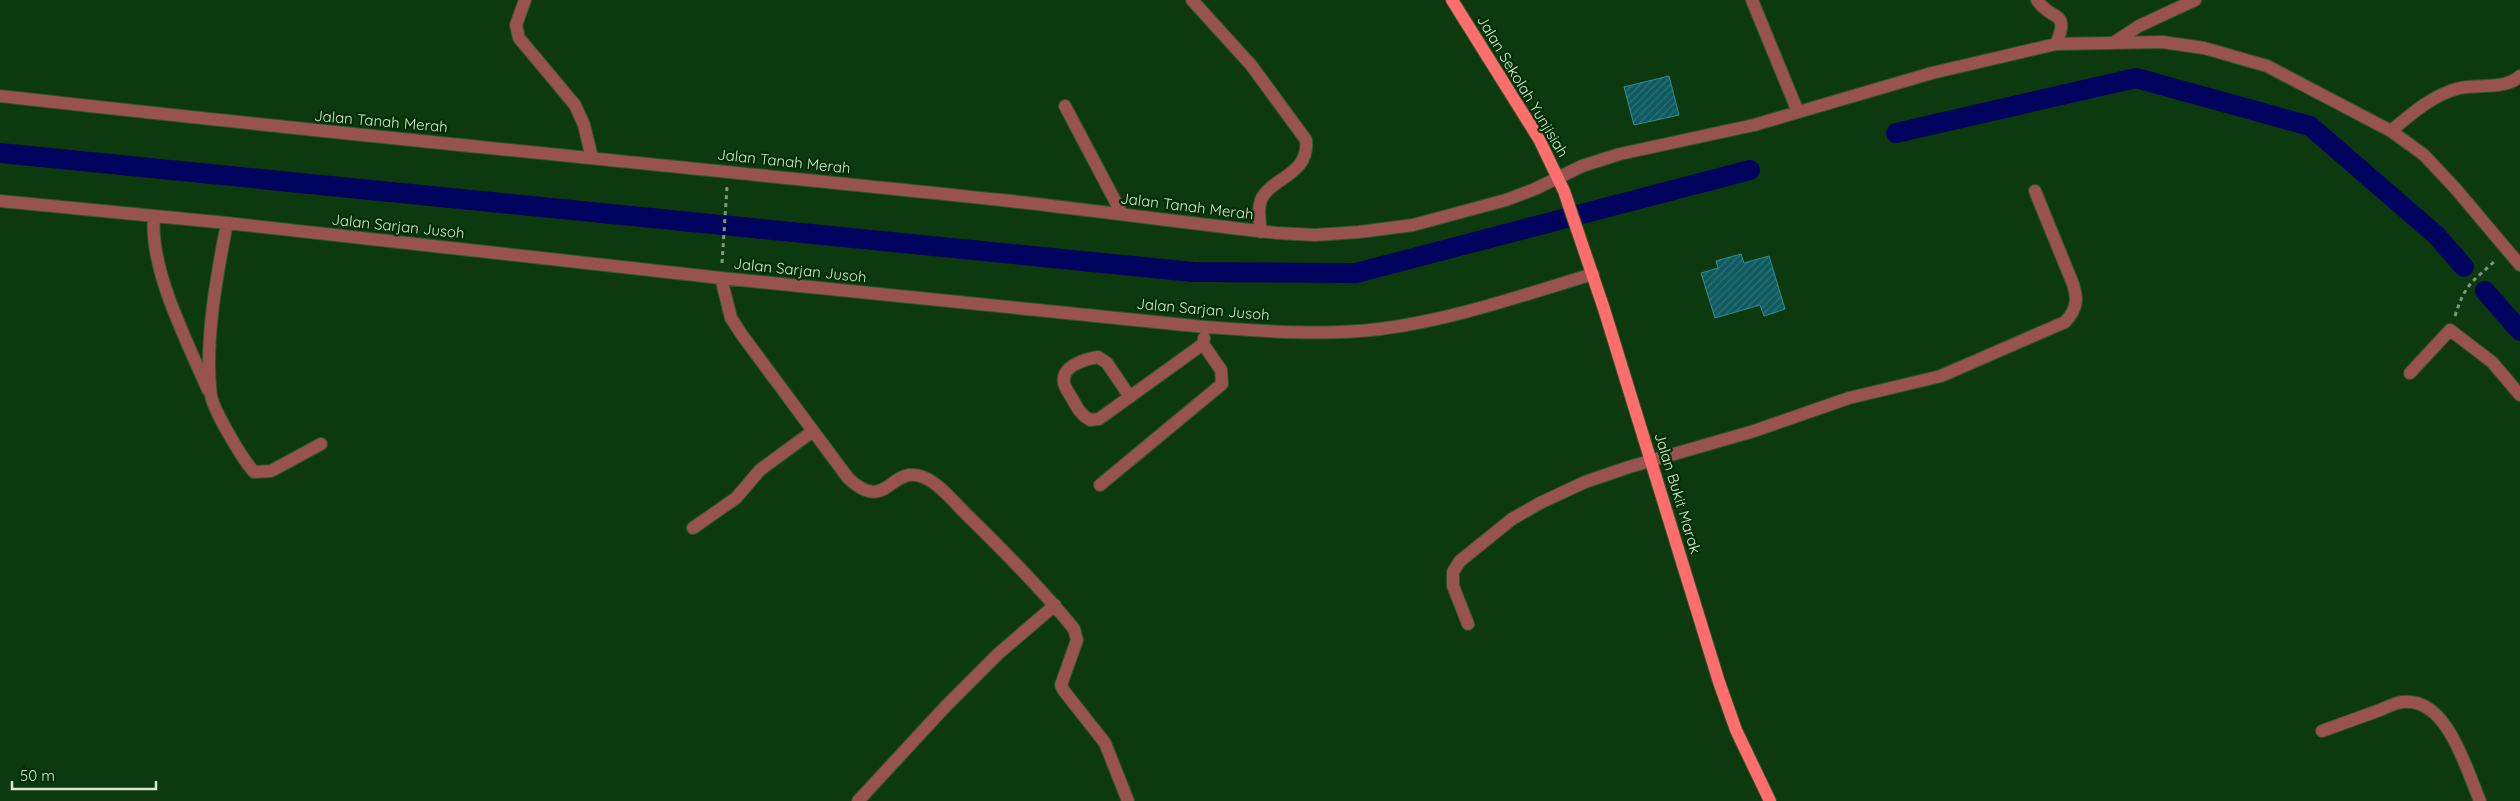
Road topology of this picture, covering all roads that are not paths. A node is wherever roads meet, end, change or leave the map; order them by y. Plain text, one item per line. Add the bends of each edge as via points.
1 (525, 0) edge
2 (1192, 0) edge
3 (1452, 0) edge
4 (1752, 0) edge
5 (2037, 0) edge
6 (2195, 0) edge
7 (2116, 41) junction
8 (2056, 44) junction
9 (2520, 76) edge
10 (0, 96) edge
11 (1065, 106) dead end
12 (1798, 112) junction
13 (2391, 131) junction
14 (592, 158) junction
15 (1558, 177) junction
16 (1564, 191) joint
17 (2035, 191) dead end
18 (0, 201) edge
19 (1122, 214) junction
20 (154, 216) junction
21 (227, 223) junction
22 (1261, 232) junction
23 (2520, 265) edge
24 (1593, 274) junction
25 (721, 278) junction
26 (1205, 327) junction
27 (1203, 344) junction
28 (2410, 373) dead end
29 (2520, 395) edge
30 (211, 397) junction
31 (1130, 397) junction
32 (813, 431) junction
33 (321, 444) dead end
34 (1650, 460) junction
35 (1100, 485) dead end
36 (693, 528) dead end
37 (1054, 605) junction
38 (1468, 624) dead end
39 (2322, 731) dead end
40 (858, 801) edge
41 (1128, 801) edge
42 (1770, 801) edge
43 (2480, 801) edge

1 - 14 street via 516,25 519,38 575,105
2 - 22 street via 1252,65 1306,140 1306,153 1295,169 1260,201
3 - 15 main road, Jalan Sekolah Yunjisiah via 1539,139
4 - 12 street
5 - 8 street via 2060,20 2062,28
6 - 7 street via 2139,26
7 - 8 street, Jalan Tanah Merah
7 - 13 street, Jalan Tanah Merah via 2162,42 2204,48 2267,66
8 - 12 street, Jalan Tanah Merah via 1932,73
9 - 13 street via 2505,84 2459,88 2434,99
10 - 14 street, Jalan Tanah Merah via 289,129
11 - 19 street
12 - 15 street, Jalan Tanah Merah via 1620,154
13 - 23 street, Jalan Tanah Merah via 2424,156 2449,181
14 - 19 street, Jalan Tanah Merah
15 - 16 main road, Jalan Sekolah Yunjisiah
15 - 22 street, Jalan Tanah Merah via 1506,200 1413,225 1323,234
16 - 24 main road, Jalan Bukit Marak
17 - 34 street via 2077,299 2074,312 2065,322 1941,376 1850,398 1754,431
18 - 20 street, Jalan Sarjan Jusoh
19 - 22 street, Jalan Tanah Merah
20 - 21 street, Jalan Sarjan Jusoh
20 - 30 street via 153,239 157,258 178,320
21 - 25 street, Jalan Sarjan Jusoh
21 - 30 street via 209,354
24 - 26 street, Jalan Sarjan Jusoh via 1468,311 1379,329 1322,332
24 - 34 main road, Jalan Bukit Marak
25 - 26 street, Jalan Sarjan Jusoh
25 - 32 street via 731,318
26 - 27 street
27 - 31 street
27 - 35 street via 1221,370 1222,384
28 - 29 street via 2450,330 2492,362
30 - 33 street via 243,460 254,472 271,471
31 - 31 street via 1099,419 1090,420 1081,415 1064,384 1064,376 1069,368 1087,358 1098,357 1107,363
32 - 36 street via 760,470 736,498
32 - 37 street via 848,478 861,490 873,493 912,474 924,477 956,504
34 - 38 street via 1585,482 1540,503 1512,519 1460,561 1453,572 1454,586
34 - 42 main road, Jalan Bukit Marak via 1730,714
37 - 40 street via 946,706
37 - 41 street via 1074,629 1077,640 1062,678 1064,691 1105,743
39 - 43 street via 2402,702 2430,708 2450,732

